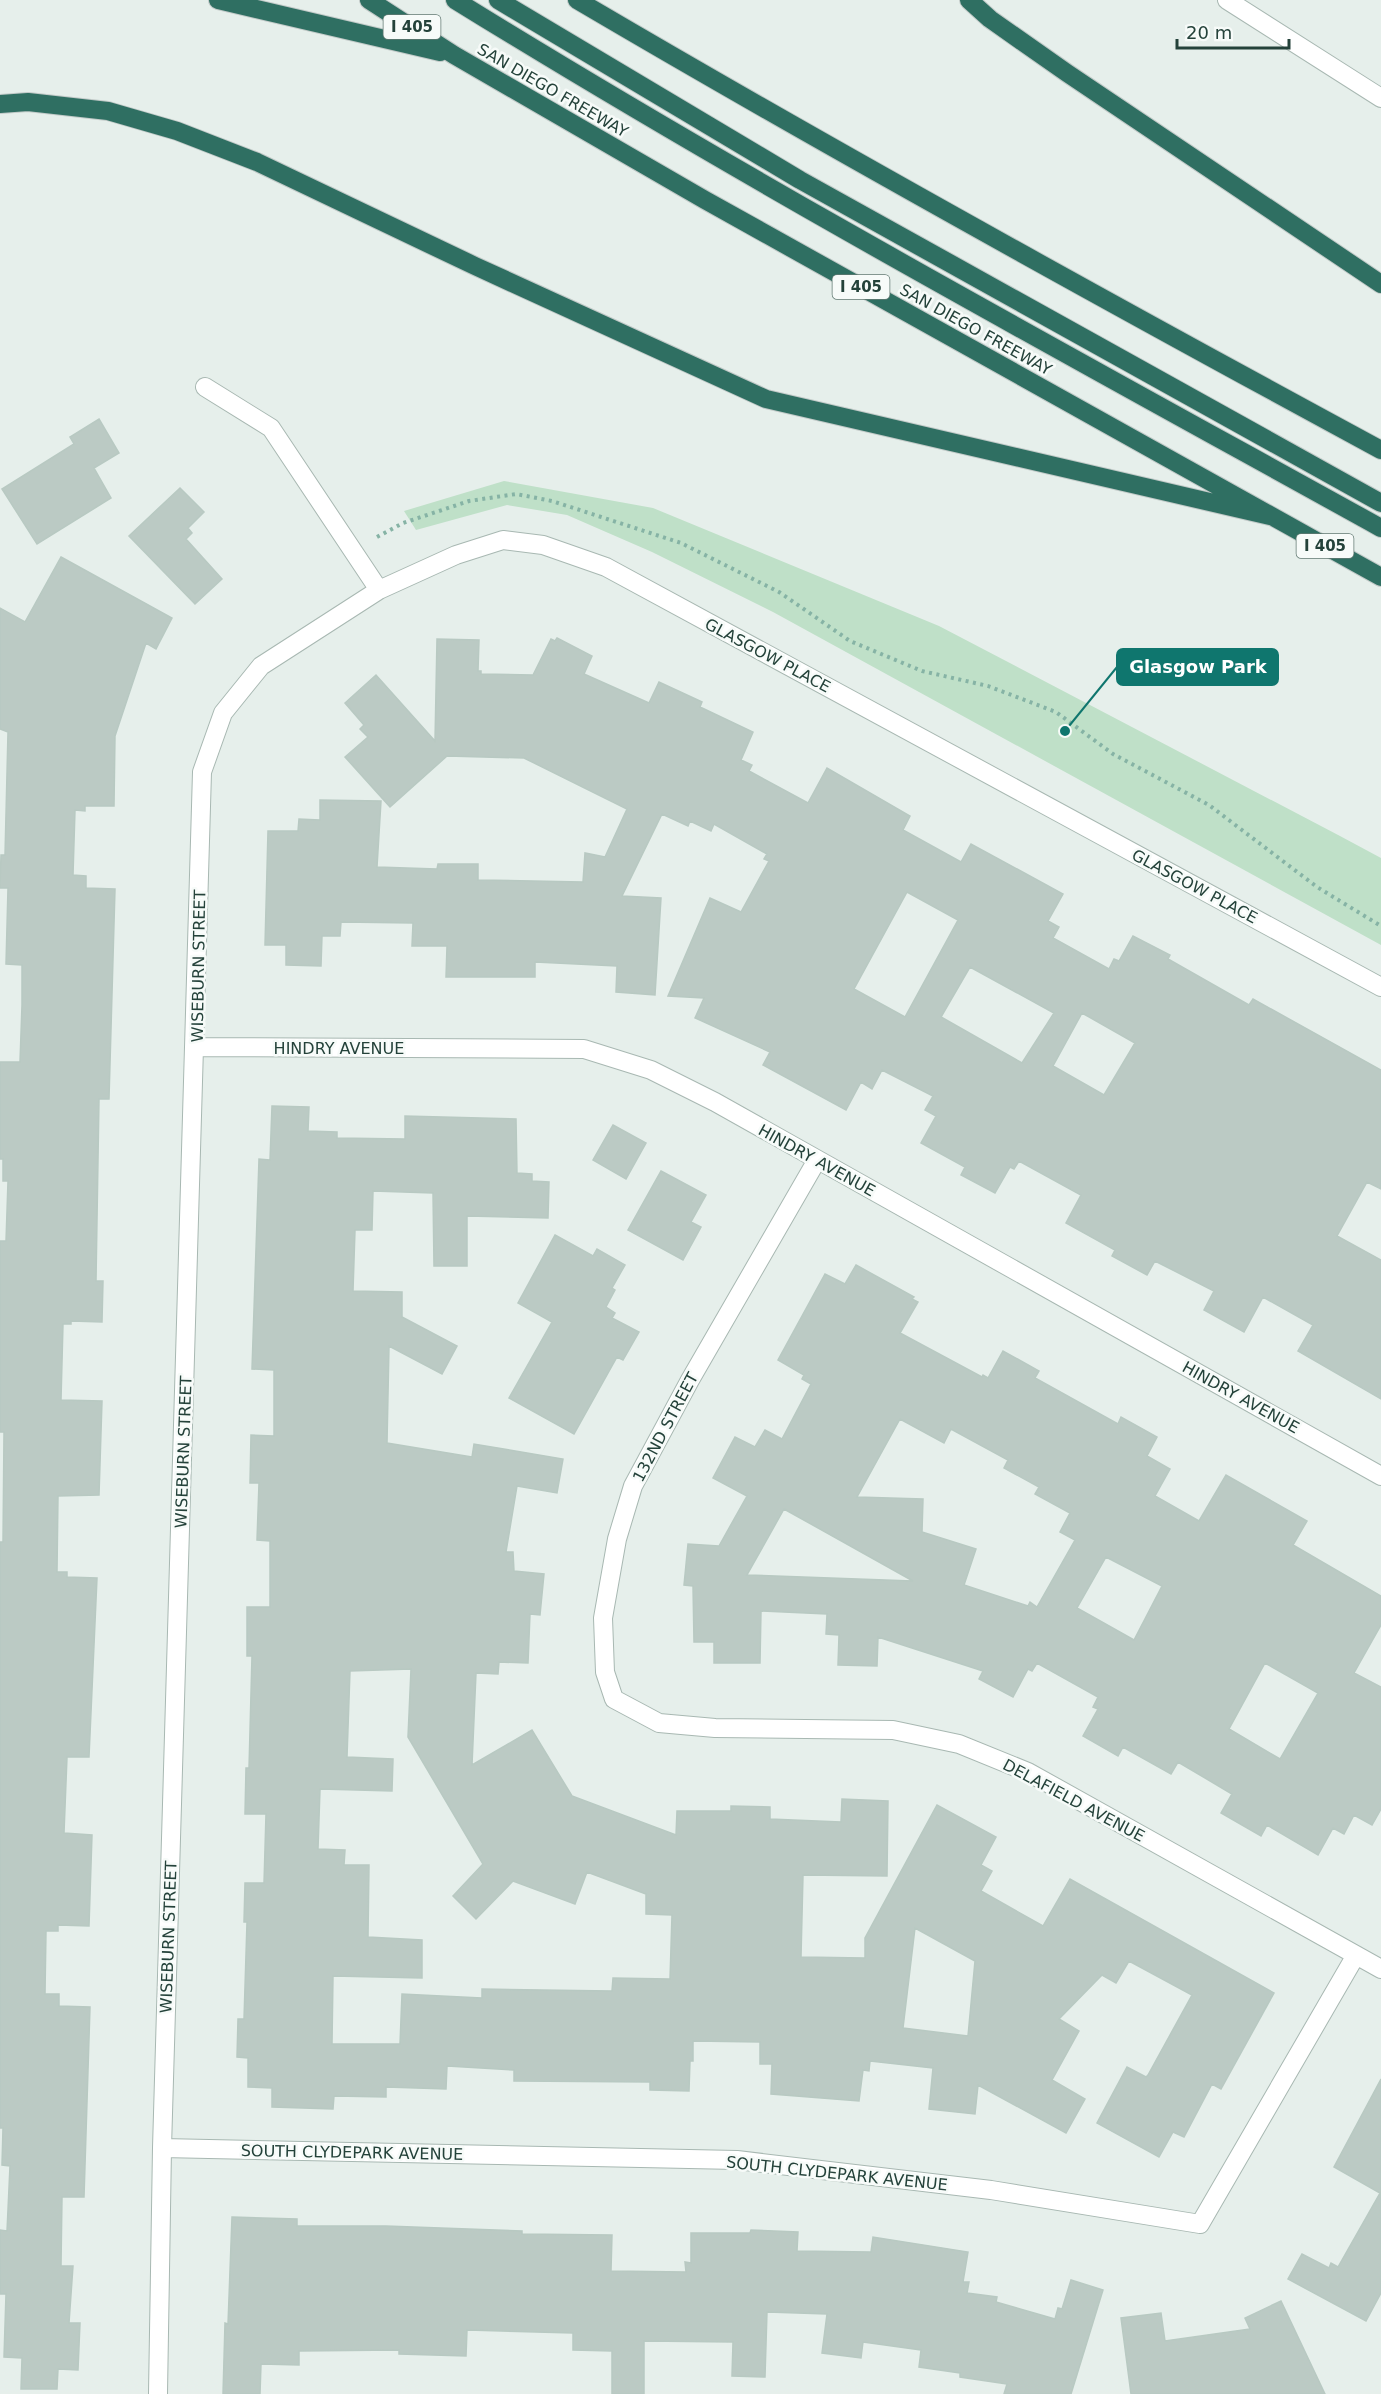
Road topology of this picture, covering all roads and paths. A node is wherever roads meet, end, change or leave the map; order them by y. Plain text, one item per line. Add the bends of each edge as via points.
1 (218, 0) edge
2 (369, 0) edge
3 (455, 0) edge
4 (498, 0) edge
5 (578, 0) edge
6 (969, 0) edge
7 (1227, 0) edge
8 (454, 55) junction
9 (1381, 98) edge
10 (0, 104) edge
11 (1381, 284) edge
12 (205, 387) dead end
13 (1381, 450) edge
14 (1381, 503) edge
15 (1270, 516) junction
16 (1381, 528) edge
17 (352, 550) junction
18 (1381, 577) edge
19 (379, 590) junction
20 (1381, 926) edge
21 (1381, 987) edge
22 (196, 1047) junction
23 (817, 1160) junction
24 (1381, 1476) edge
25 (633, 1710) joint
26 (1356, 1956) junction
27 (1381, 1969) edge
28 (162, 2148) junction
29 (158, 2394) edge

1 - 8 highway
2 - 8 highway, SAN DIEGO FREEWAY / I 405
3 - 16 highway via 574,74 921,274
4 - 14 highway via 800,180
5 - 13 highway via 748,100
6 - 11 highway via 1067,73
7 - 9 street
8 - 15 highway, SAN DIEGO FREEWAY / I 405
10 - 15 highway via 28,102 108,111 177,130 257,162 766,399
12 - 17 street via 271,428
15 - 18 highway, SAN DIEGO FREEWAY / I 405
17 - 19 street
17 - 20 path via 403,523 469,501 516,494 552,501 681,543 779,592 850,641 922,671 988,686 1056,711 1113,754 1209,805 1317,887
19 - 21 street, GLASGOW PLACE via 456,555 502,540 543,545 606,567
19 - 22 street, WISEBURN STREET via 261,666 223,713 202,772
22 - 23 street, HINDRY AVENUE via 584,1049 651,1070
22 - 28 street, WISEBURN STREET
23 - 24 street, HINDRY AVENUE
23 - 25 street, 132ND STREET via 633,1486 617,1539 603,1618 605,1672 614,1699
25 - 26 street, DELAFIELD AVENUE via 659,1723 715,1728 893,1730 959,1744 1028,1772
26 - 27 street, DELAFIELD AVENUE
26 - 28 street, SOUTH CLYDEPARK AVENUE via 1200,2224 991,2190 737,2160
28 - 29 street, WISEBURN STREET

